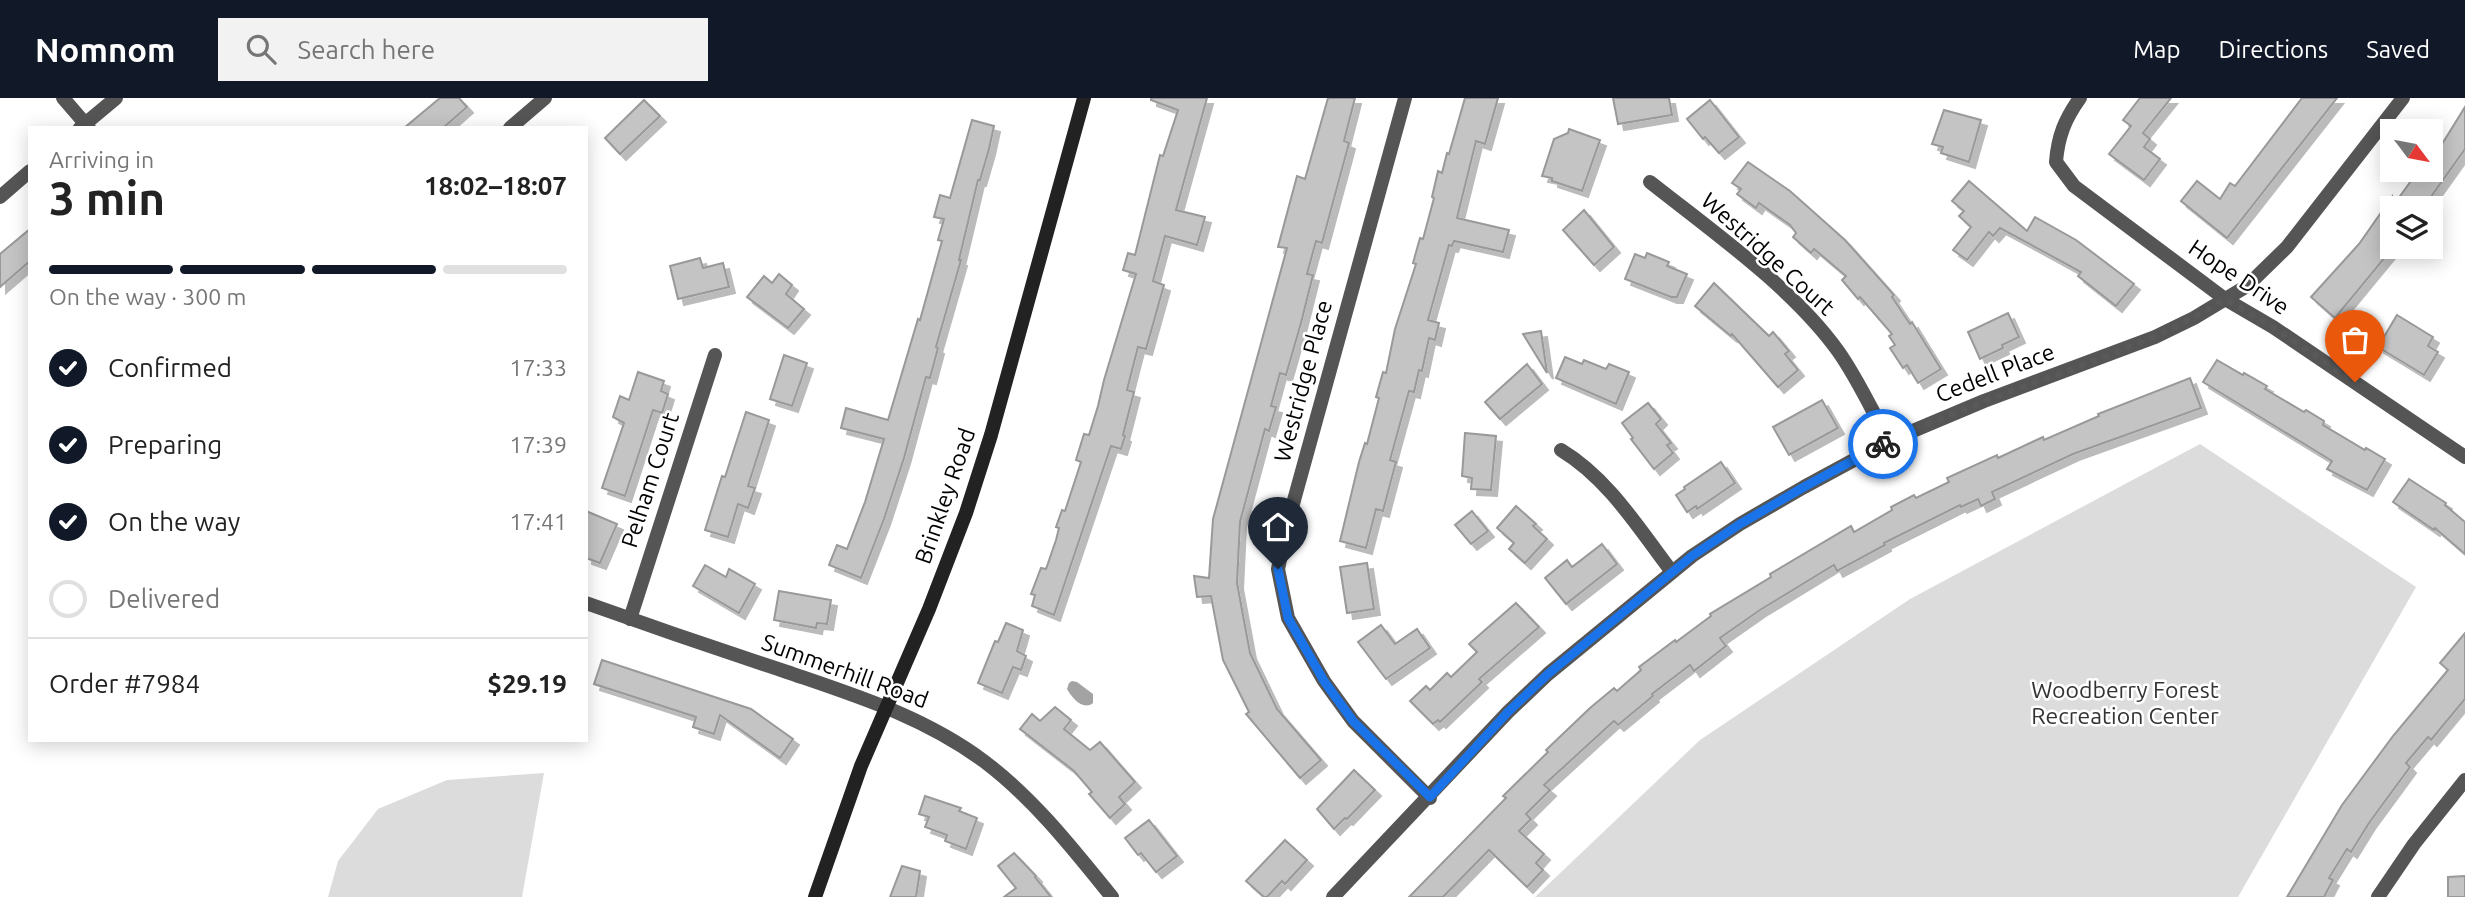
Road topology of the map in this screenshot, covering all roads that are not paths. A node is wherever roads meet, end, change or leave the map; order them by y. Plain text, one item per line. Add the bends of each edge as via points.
1 (63, 98) edge
2 (116, 98) edge
3 (545, 98) edge
4 (1084, 98) edge
5 (1405, 98) edge
6 (2080, 98) edge
7 (2403, 98) edge
8 (84, 126) edge
9 (512, 126) edge
10 (28, 173) edge
11 (1650, 182) dead end
12 (0, 197) edge
13 (2225, 299) junction
14 (715, 355) dead end
15 (1889, 441) junction
16 (1561, 450) dead end
17 (2465, 457) edge
18 (1672, 572) junction
19 (588, 604) edge
20 (629, 619) junction
21 (885, 706) junction
22 (2463, 788) edge
23 (1430, 797) junction
24 (815, 897) edge
25 (1112, 897) edge
26 (1333, 897) edge
27 (2378, 897) edge

1 - 8 street
2 - 8 street
3 - 9 street
4 - 21 main road, Brinkley Road via 983,461 949,559
5 - 23 street, Westridge Place via 1278,569 1288,618 1324,681 1353,721
6 - 13 street, Hope Drive via 2060,134 2056,162 2062,172 2074,186
7 - 13 street, Cedell Place via 2287,247 2247,286
10 - 12 street
11 - 15 street, Westridge Court via 1732,247 1819,328 1852,373
13 - 15 street, Cedell Place via 2155,337
13 - 17 street, Hope Drive
14 - 20 street, Pelham Court
15 - 18 street, Cedell Place via 1740,524
16 - 18 street via 1604,485
18 - 23 street, Cedell Place via 1548,674
19 - 20 street, Summerhill Road
20 - 21 street, Summerhill Road
21 - 24 main road, Brinkley Road
21 - 25 street, Summerhill Road via 933,728 1012,784 1054,825
22 - 27 street via 2414,844
23 - 26 street, Cedell Place

